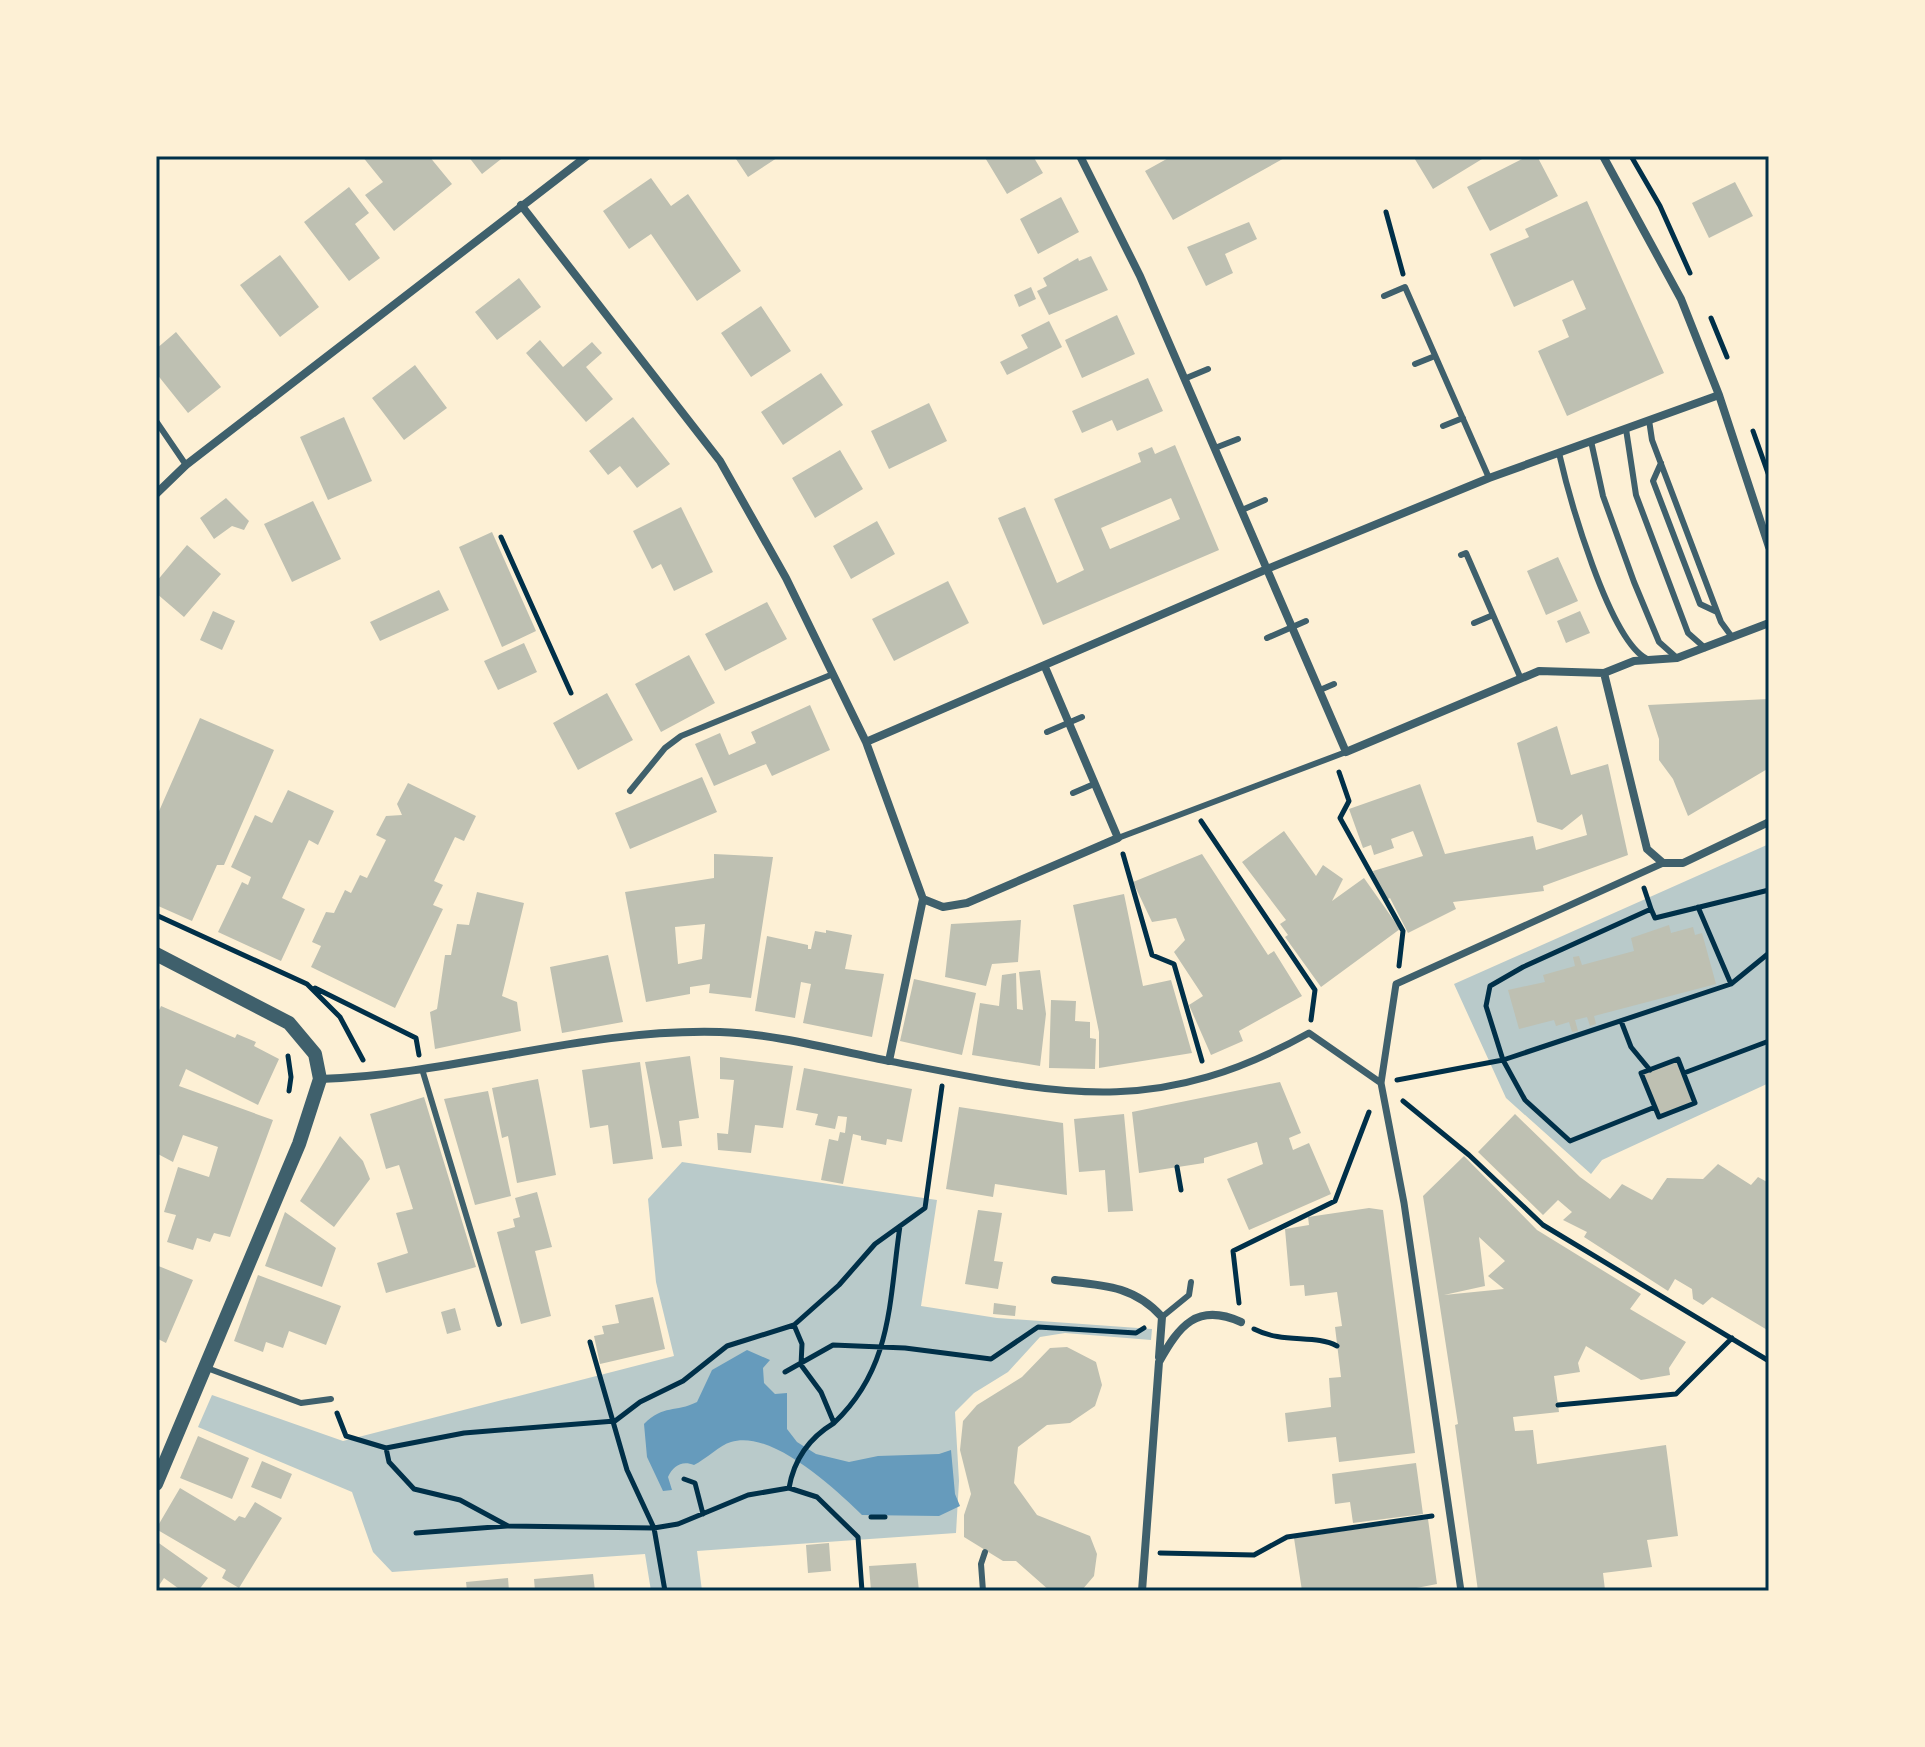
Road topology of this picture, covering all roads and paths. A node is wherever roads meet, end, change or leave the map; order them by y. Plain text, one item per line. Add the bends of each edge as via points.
1 (587, 156) edge
2 (1080, 156) edge
3 (1603, 156) edge
4 (1631, 156) edge
5 (521, 205) junction
6 (1386, 212) dead end
7 (1692, 277) dead end
8 (1405, 287) junction
9 (1384, 296) dead end
10 (1705, 305) dead end
11 (1718, 334) dead end
12 (1435, 356) junction
13 (1415, 364) dead end
14 (1208, 369) dead end
15 (1184, 379) junction
16 (1719, 395) junction
17 (1463, 418) junction
18 (1649, 420) junction
19 (156, 421) edge
20 (1443, 426) dead end
21 (1626, 429) junction
22 (1238, 439) dead end
23 (1591, 441) junction
24 (1215, 448) junction
25 (1559, 453) junction
26 (1661, 463) junction
27 (186, 465) junction
28 (1489, 478) junction
29 (156, 494) edge
30 (1265, 500) dead end
31 (1242, 510) junction
32 (501, 537) dead end
33 (1769, 547) edge
34 (1461, 555) dead end
35 (1267, 569) junction
36 (1717, 612) junction
37 (1493, 615) junction
38 (1306, 621) dead end
39 (1474, 623) dead end
40 (1769, 623) edge
41 (1293, 627) junction
42 (1732, 637) junction
43 (1267, 638) dead end
44 (1705, 648) junction
45 (1677, 658) junction
46 (1648, 659) junction
47 (1045, 667) junction
48 (1604, 673) junction
49 (833, 674) junction
50 (1521, 679) junction
51 (1334, 684) dead end
52 (1320, 690) junction
53 (571, 693) dead end
54 (1082, 717) dead end
55 (1068, 723) junction
56 (1047, 732) dead end
57 (866, 742) junction
58 (1346, 752) junction
59 (1333, 756) junction
60 (1094, 784) junction
61 (630, 791) dead end
62 (1073, 793) dead end
63 (1194, 810) junction
64 (1769, 822) edge
65 (1118, 838) junction
66 (1663, 863) junction
67 (1769, 890) edge
68 (923, 899) junction
69 (1698, 907) junction
70 (156, 915) edge
71 (1769, 953) edge
72 (156, 954) edge
73 (307, 984) junction
74 (1396, 984) junction
75 (1731, 984) junction
76 (1621, 1021) junction
77 (1309, 1033) junction
78 (1769, 1041) edge
79 (1503, 1060) junction
80 (889, 1061) junction
81 (422, 1069) junction
82 (1650, 1070) junction
83 (943, 1073) junction
84 (1684, 1073) junction
85 (370, 1075) junction
86 (291, 1077) dead end
87 (320, 1079) junction
88 (1208, 1079) junction
89 (1381, 1083) junction
90 (289, 1091) dead end
91 (1655, 1107) junction
92 (1177, 1167) dead end
93 (1181, 1190) dead end
94 (900, 1226) junction
95 (1055, 1280) dead end
96 (1191, 1282) dead end
97 (1162, 1317) junction
98 (1241, 1322) junction
99 (499, 1324) dead end
100 (794, 1325) junction
101 (1732, 1338) junction
102 (590, 1342) dead end
103 (1337, 1346) dead end
104 (884, 1347) junction
105 (1769, 1361) edge
106 (1159, 1362) junction
107 (801, 1365) junction
108 (207, 1368) junction
109 (785, 1372) dead end
110 (331, 1399) joint
111 (1558, 1405) dead end
112 (615, 1421) junction
113 (834, 1423) junction
114 (386, 1448) junction
115 (684, 1479) dead end
116 (156, 1484) edge
117 (789, 1488) junction
118 (1449, 1513) junction
119 (703, 1514) junction
120 (871, 1517) dead end
121 (885, 1517) dead end
122 (508, 1526) junction
123 (654, 1528) junction
124 (416, 1533) dead end
125 (985, 1552) dead end
126 (1145, 1552) junction
127 (665, 1591) edge
128 (862, 1591) edge
129 (983, 1591) edge
130 (1142, 1591) edge
131 (1461, 1591) edge

1 - 5 street
2 - 15 street
3 - 16 street via 1681,299
4 - 7 path
5 - 27 street
5 - 49 street via 720,461
6 - 8 path
8 - 9 lane
8 - 12 lane
10 - 11 path
12 - 13 lane
12 - 17 lane
14 - 15 lane
15 - 24 street
16 - 18 street
16 - 33 street
17 - 20 lane
17 - 28 lane
18 - 21 street
18 - 26 lane
19 - 27 lane
21 - 23 street
21 - 44 lane via 1636,495 1688,633
22 - 24 lane
23 - 25 street
23 - 45 lane via 1603,496 1634,582 1659,642
24 - 31 street
25 - 28 street
25 - 46 lane via 1568,495 1614,617 1634,652
26 - 36 lane
26 - 36 lane via 1653,481 1700,604
27 - 29 street
28 - 35 street
30 - 31 lane
31 - 35 street
32 - 53 path
34 - 37 lane via 1466,553
35 - 41 street
35 - 47 street
36 - 42 lane
37 - 39 lane
37 - 50 lane
38 - 41 lane
40 - 42 street
41 - 43 lane
41 - 52 street
42 - 44 street
44 - 45 street
45 - 46 street
46 - 48 street
47 - 55 street
47 - 57 street
48 - 50 street via 1539,671
48 - 66 street via 1647,849
49 - 57 street
49 - 61 lane via 674,740
50 - 58 street
51 - 52 lane
52 - 58 street
54 - 55 lane
55 - 56 lane
55 - 60 street
57 - 68 street
58 - 59 lane
59 - 63 lane
59 - 74 path via 1349,801 1340,818 1403,931
60 - 62 lane
60 - 65 street
63 - 65 lane
63 - 77 path via 1315,990
64 - 66 street via 1683,863
65 - 68 street via 967,903 943,907
65 - 88 path via 1152,955 1174,964
66 - 74 street
67 - 69 path
68 - 80 street
69 - 75 path
69 - 79 path via 1655,918 1651,909 1490,986 1486,1006
70 - 73 path
71 - 75 path
72 - 87 street via 289,1023 315,1054
73 - 81 path via 416,1038
73 - 85 path via 340,1017
74 - 89 street
75 - 76 path
76 - 79 path
76 - 82 path via 1631,1047
77 - 88 street via 1260,1060
77 - 89 street
78 - 84 path
79 - 89 path
79 - 91 path via 1525,1100 1570,1141
80 - 81 street via 722,1032 649,1035
80 - 83 street
81 - 85 street
81 - 99 lane
82 - 84 path via 1678,1059
82 - 91 path via 1641,1073
83 - 88 street via 1098,1094 1143,1092
83 - 94 path via 925,1208
84 - 91 path via 1695,1103 1659,1117
85 - 87 street
86 - 90 path
87 - 108 street
89 - 98 path via 1335,1201 1233,1251
89 - 101 path via 1543,1225
89 - 118 street
92 - 93 path
94 - 100 path
94 - 104 path
95 - 97 street via 1124,1289 1146,1299
96 - 97 lane via 1189,1295
97 - 104 path via 1136,1333 1038,1327 991,1359
97 - 106 street
98 - 103 path via 1272,1338
98 - 106 street via 1219,1312 1202,1315 1175,1333
100 - 107 path via 802,1344
100 - 112 path via 727,1346 683,1381
101 - 105 path
101 - 111 path via 1676,1394
102 - 112 path
104 - 107 path via 833,1345
104 - 113 path via 852,1407
106 - 126 street
107 - 109 path
107 - 113 path via 821,1392
108 - 110 lane via 301,1403
108 - 116 street
110 - 114 path via 346,1436
112 - 114 path via 464,1433
112 - 123 path via 627,1470
113 - 117 path via 807,1443
114 - 122 path via 389,1462 414,1489 460,1500
115 - 119 path via 695,1483
117 - 119 path via 748,1495
117 - 128 path via 817,1497 858,1537
118 - 126 path via 1287,1537 1254,1555
118 - 131 street
119 - 123 path
120 - 121 path
122 - 123 path
122 - 124 path
123 - 127 path
125 - 129 lane
126 - 130 street

